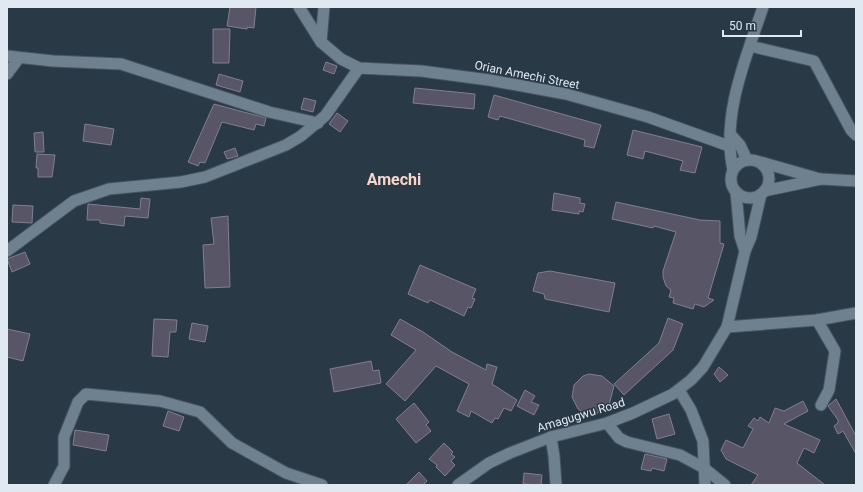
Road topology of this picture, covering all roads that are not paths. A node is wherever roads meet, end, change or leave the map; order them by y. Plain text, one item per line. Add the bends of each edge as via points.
1 (299, 7) edge
2 (324, 7) edge
3 (763, 7) edge
4 (321, 42) junction
5 (750, 46) junction
6 (7, 56) edge
7 (19, 58) junction
8 (359, 68) junction
9 (7, 74) edge
10 (318, 123) junction
11 (730, 134) junction
12 (856, 135) edge
13 (729, 146) junction
14 (747, 160) junction
15 (760, 162) junction
16 (733, 170) junction
17 (821, 179) junction
18 (856, 181) edge
19 (736, 192) junction
20 (762, 193) junction
21 (7, 250) edge
22 (745, 251) junction
23 (856, 313) edge
24 (817, 320) junction
25 (727, 327) junction
26 (679, 390) junction
27 (821, 405) dead end
28 (608, 423) junction
29 (551, 437) junction
30 (704, 468) junction
31 (54, 485) edge
32 (322, 485) edge
33 (458, 485) edge
34 (556, 485) edge
35 (705, 485) edge
36 (725, 485) edge

1 - 4 street, Orian Amechi Street
2 - 4 street
3 - 5 street
4 - 8 street, Orian Amechi Street via 341,59
5 - 11 street via 732,112
5 - 12 street via 814,61
6 - 7 street
7 - 9 street
7 - 10 street via 117,63 274,114
8 - 10 street via 336,103
8 - 13 street, Orian Amechi Street via 421,71 566,94 648,117
10 - 21 street via 286,145 205,177 109,189 74,202
11 - 13 street
11 - 14 street via 740,145
13 - 16 street
14 - 15 street
14 - 16 street
15 - 17 street
15 - 20 street via 769,176 768,184
16 - 19 street via 731,181
17 - 18 street
17 - 20 street
19 - 20 street via 748,198
19 - 22 street via 740,236
20 - 22 street, Amagugwu Road via 752,237
22 - 25 street, Amagugwu Road
23 - 24 street
24 - 25 street
24 - 27 street via 835,350 829,390
25 - 26 street, Amagugwu Road via 703,367
26 - 28 street, Amagugwu Road
26 - 30 street via 700,431
28 - 29 street, Amagugwu Road
28 - 30 street via 619,438 627,442 680,455
29 - 33 street, Amagugwu Road via 489,463
29 - 34 street
30 - 35 street
30 - 36 street
31 - 32 street via 64,466 64,437 78,402 86,394 160,401 200,412 232,443 286,473

